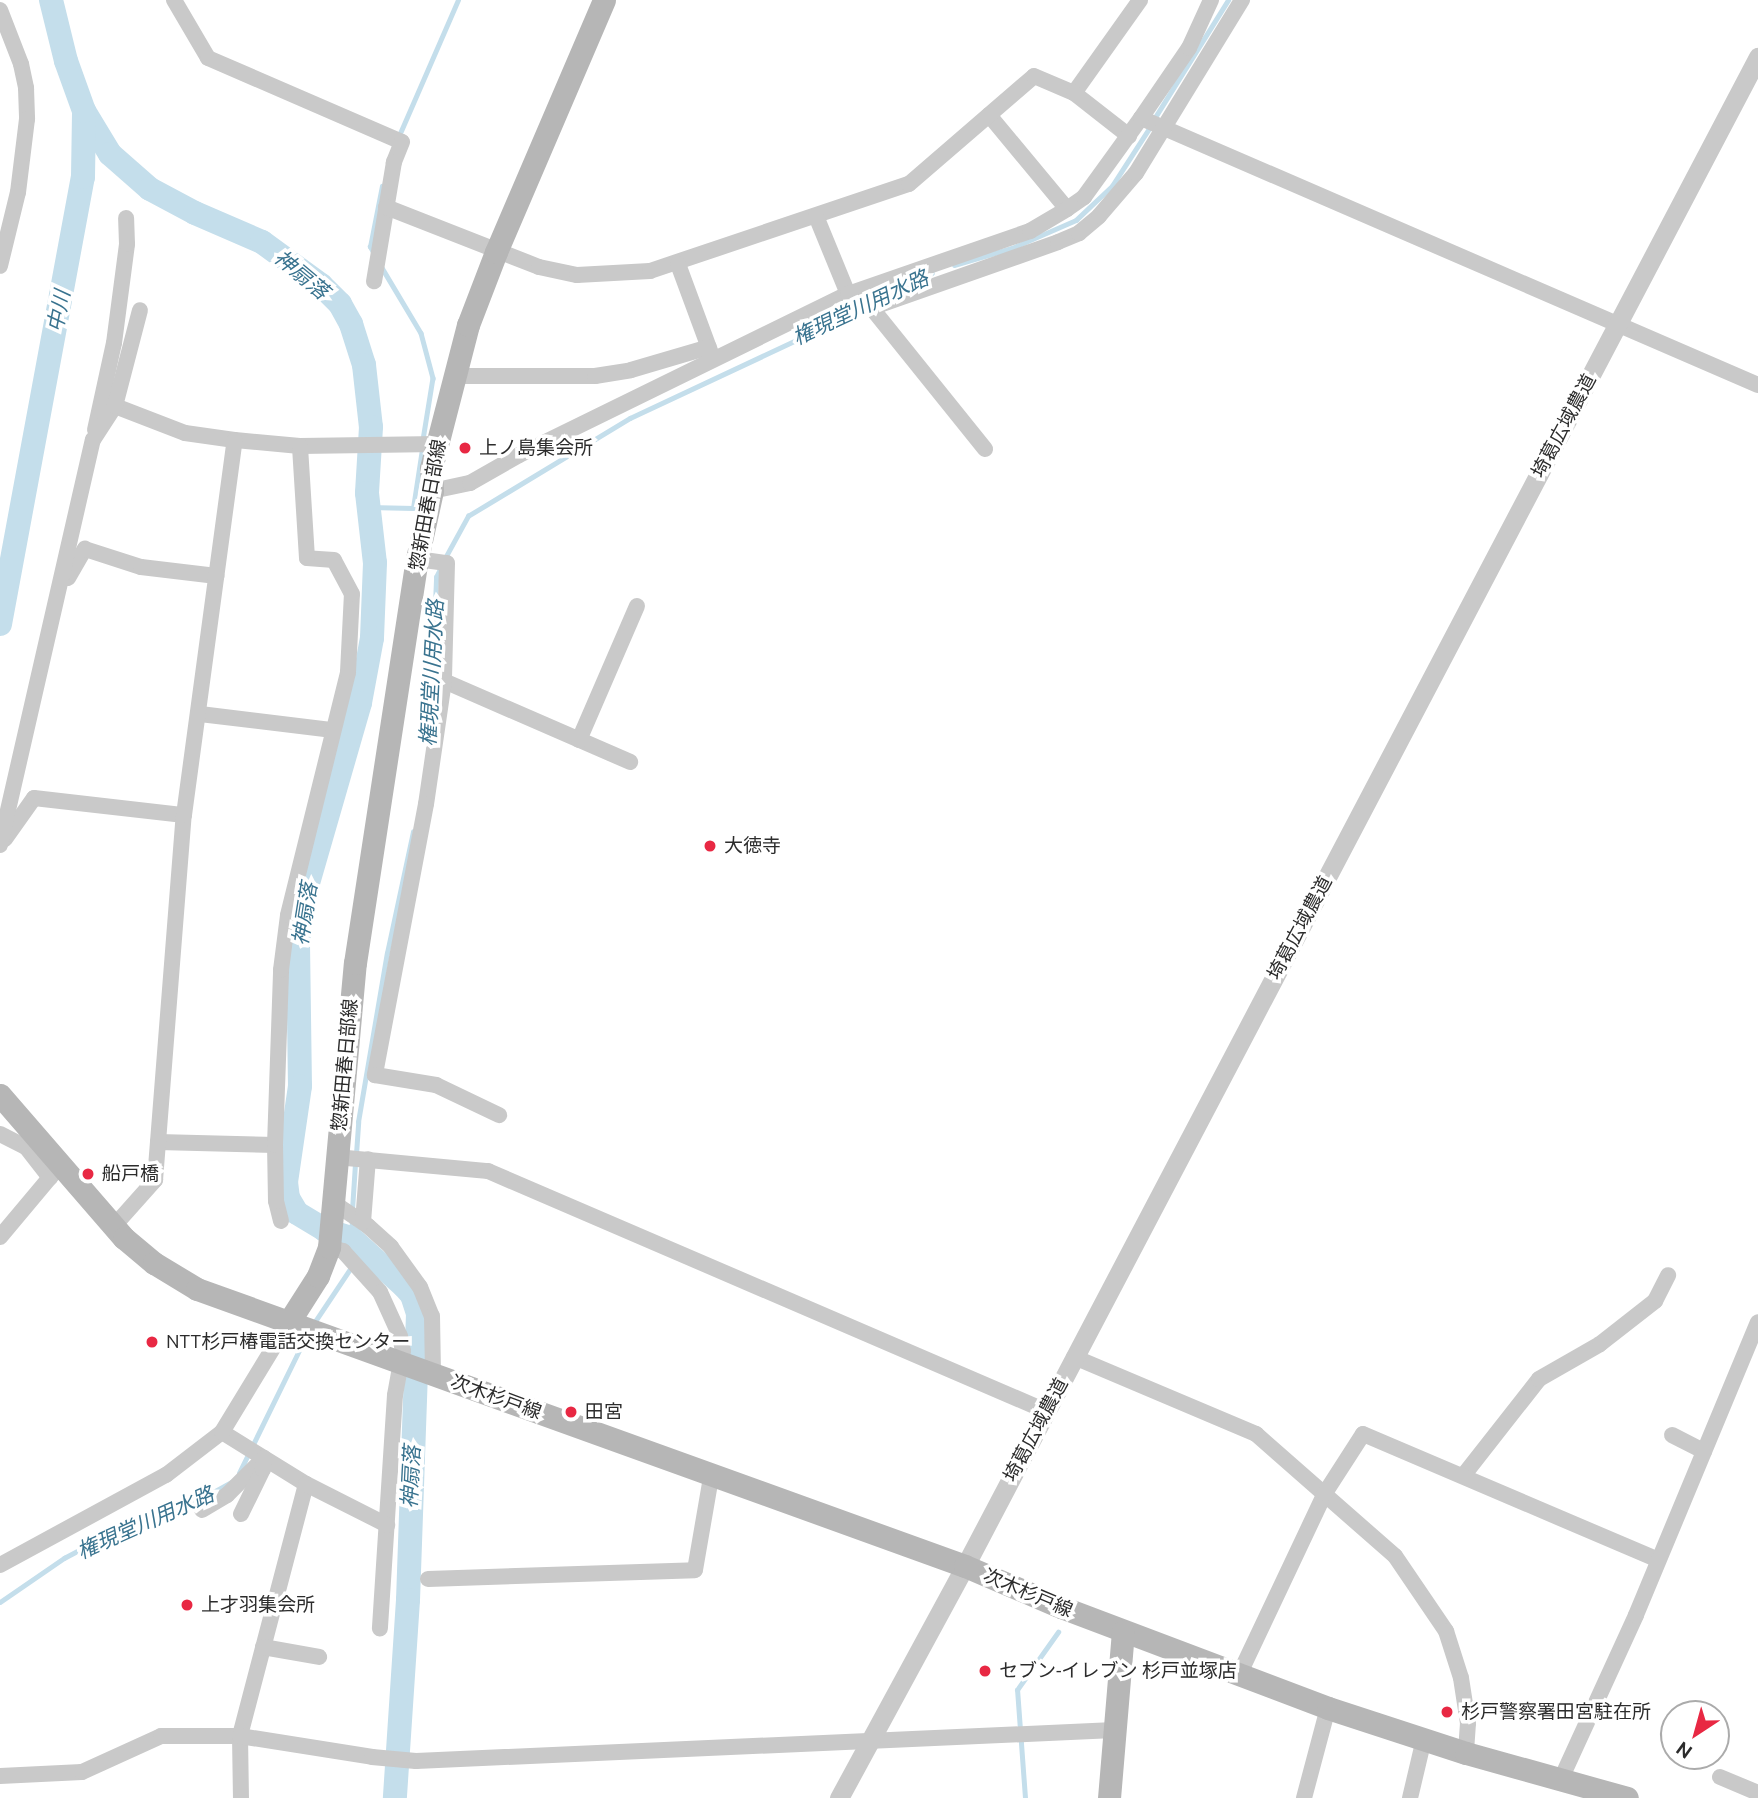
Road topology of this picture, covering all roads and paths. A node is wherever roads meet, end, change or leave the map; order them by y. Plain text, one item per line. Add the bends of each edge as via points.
1 (174, 0) edge
2 (604, 0) edge
3 (1140, 0) edge
4 (1210, 0) edge
5 (1242, 0) edge
6 (0, 10) edge
7 (1758, 57) edge
8 (1074, 93) junction
9 (989, 115) junction
10 (1141, 118) junction
11 (1163, 128) junction
12 (1129, 136) junction
13 (1083, 197) junction
14 (7, 201) edge
15 (386, 207) junction
16 (1067, 209) junction
17 (816, 216) junction
18 (1099, 216) junction
19 (126, 218) dead end
20 (496, 251) junction
21 (678, 264) junction
22 (0, 266) edge
23 (374, 281) dead end
24 (854, 292) junction
25 (871, 308) junction
26 (140, 310) dead end
27 (1618, 324) junction
28 (712, 354) junction
29 (455, 373) junction
30 (1758, 385) edge
31 (115, 407) junction
32 (93, 440) junction
33 (235, 440) junction
34 (438, 444) junction
35 (300, 446) junction
36 (985, 449) dead end
37 (432, 491) junction
38 (417, 559) junction
39 (216, 576) junction
40 (61, 590) junction
41 (637, 606) dead end
42 (444, 681) junction
43 (200, 713) junction
44 (333, 730) junction
45 (579, 740) junction
46 (630, 762) dead end
47 (184, 816) junction
48 (0, 846) edge
49 (0, 1095) edge
50 (499, 1115) dead end
51 (0, 1134) edge
52 (158, 1142) junction
53 (275, 1145) junction
54 (336, 1157) junction
55 (368, 1160) junction
56 (56, 1171) junction
57 (334, 1203) junction
58 (281, 1221) dead end
59 (363, 1222) junction
60 (114, 1226) junction
61 (0, 1237) edge
62 (329, 1247) junction
63 (1668, 1275) dead end
64 (290, 1320) junction
65 (1758, 1322) edge
66 (1074, 1357) junction
67 (401, 1363) junction
68 (433, 1374) junction
69 (1046, 1411) junction
70 (222, 1432) junction
71 (1672, 1435) dead end
72 (1704, 1451) junction
73 (264, 1458) junction
74 (1463, 1476) junction
75 (712, 1477) junction
76 (306, 1484) junction
77 (1325, 1493) junction
78 (202, 1510) dead end
79 (241, 1514) dead end
80 (387, 1525) junction
81 (1658, 1560) junction
82 (0, 1565) edge
83 (965, 1566) junction
84 (428, 1579) dead end
85 (380, 1629) dead end
86 (1123, 1632) junction
87 (264, 1647) junction
88 (319, 1657) dead end
89 (1239, 1675) junction
90 (1328, 1708) junction
91 (1114, 1730) junction
92 (240, 1737) junction
93 (1424, 1739) junction
94 (870, 1740) junction
95 (1466, 1753) junction
96 (0, 1776) edge
97 (1720, 1777) dead end
98 (1561, 1779) junction
99 (1758, 1793) edge
100 (241, 1798) edge
101 (839, 1798) edge
102 (1110, 1798) edge
103 (1304, 1798) edge
104 (1410, 1798) edge
105 (1627, 1798) edge

1 - 15 street via 208,58 402,142
2 - 20 main road, 惣新田春日部線
3 - 8 street
4 - 10 street via 1189,48
5 - 11 street
6 - 14 street via 26,88 24,149
7 - 27 street, 埼葛広域農道
8 - 9 street via 1034,76
8 - 12 street
9 - 16 street
9 - 17 street via 909,184
10 - 11 street
10 - 12 street
11 - 18 street via 1136,173
11 - 27 street
12 - 13 street
13 - 16 street
13 - 18 street
14 - 22 street
15 - 20 street
15 - 23 street
16 - 24 street via 1030,231
17 - 21 street
17 - 24 street
18 - 25 street via 1079,233 1058,242
19 - 32 street via 114,343
20 - 21 street via 577,275 650,271
20 - 29 main road, 惣新田春日部線
21 - 28 street
24 - 25 street
24 - 28 street
25 - 36 street
26 - 31 street
27 - 30 street
27 - 66 street, 埼葛広域農道
28 - 29 street via 595,376
28 - 37 street via 470,483
29 - 34 main road, 惣新田春日部線
31 - 32 street
31 - 33 street via 185,433
32 - 40 street
33 - 35 street
33 - 39 street
34 - 35 street
34 - 37 main road, 惣新田春日部線 via 431,468
35 - 44 street via 307,558 334,560 352,594 348,672
37 - 38 main road, 惣新田春日部線
38 - 42 street via 447,563
38 - 54 main road, 惣新田春日部線 via 355,963
39 - 40 street via 141,567 85,549
39 - 43 street
40 - 48 street
41 - 45 street
42 - 45 street
42 - 50 street via 375,1075 436,1085
43 - 44 street
43 - 47 street
44 - 53 street via 288,915 281,970
45 - 46 street
47 - 48 street via 34,798
47 - 52 street
49 - 56 main road
51 - 56 street
52 - 53 street
52 - 60 street via 155,1180
53 - 58 street
54 - 55 street
54 - 57 main road, 惣新田春日部線
55 - 59 street
55 - 69 street via 488,1171
56 - 60 main road
56 - 61 street
57 - 59 street
57 - 62 main road, 惣新田春日部線
59 - 68 street via 391,1247 428,1302 434,1330
60 - 64 main road via 137,1250 187,1284
62 - 64 main road via 318,1276
62 - 67 street via 344,1251 384,1298 400,1336
63 - 74 street via 1655,1301 1600,1344 1538,1379
64 - 67 main road
64 - 70 street
65 - 72 street
66 - 69 street, 埼葛広域農道
66 - 77 street via 1256,1434
67 - 68 main road, 次木杉戸線
67 - 80 street
68 - 75 main road, 次木杉戸線
69 - 83 street, 埼葛広域農道
70 - 73 street
70 - 82 street via 166,1475
71 - 72 street
72 - 81 street
73 - 76 street
73 - 78 street via 227,1495
73 - 79 street
74 - 77 street via 1363,1434
74 - 81 street
75 - 83 main road, 次木杉戸線
75 - 84 street via 695,1570
76 - 80 street
76 - 87 street
77 - 89 street
77 - 95 street via 1395,1556 1446,1631 1461,1678 1468,1723
80 - 85 street
81 - 98 street
83 - 86 main road, 次木杉戸線
83 - 94 street, 埼葛広域農道
86 - 89 main road, 次木杉戸線
86 - 91 main road
87 - 88 street
87 - 92 street
89 - 90 main road, 次木杉戸線
90 - 93 main road, 次木杉戸線
90 - 103 street
91 - 94 street
91 - 102 main road
92 - 94 street via 416,1761
92 - 96 street via 161,1736 82,1772
92 - 100 street
93 - 95 main road, 次木杉戸線
93 - 104 street
94 - 101 street, 埼葛広域農道
95 - 98 main road, 次木杉戸線
97 - 99 street
98 - 105 main road, 次木杉戸線

